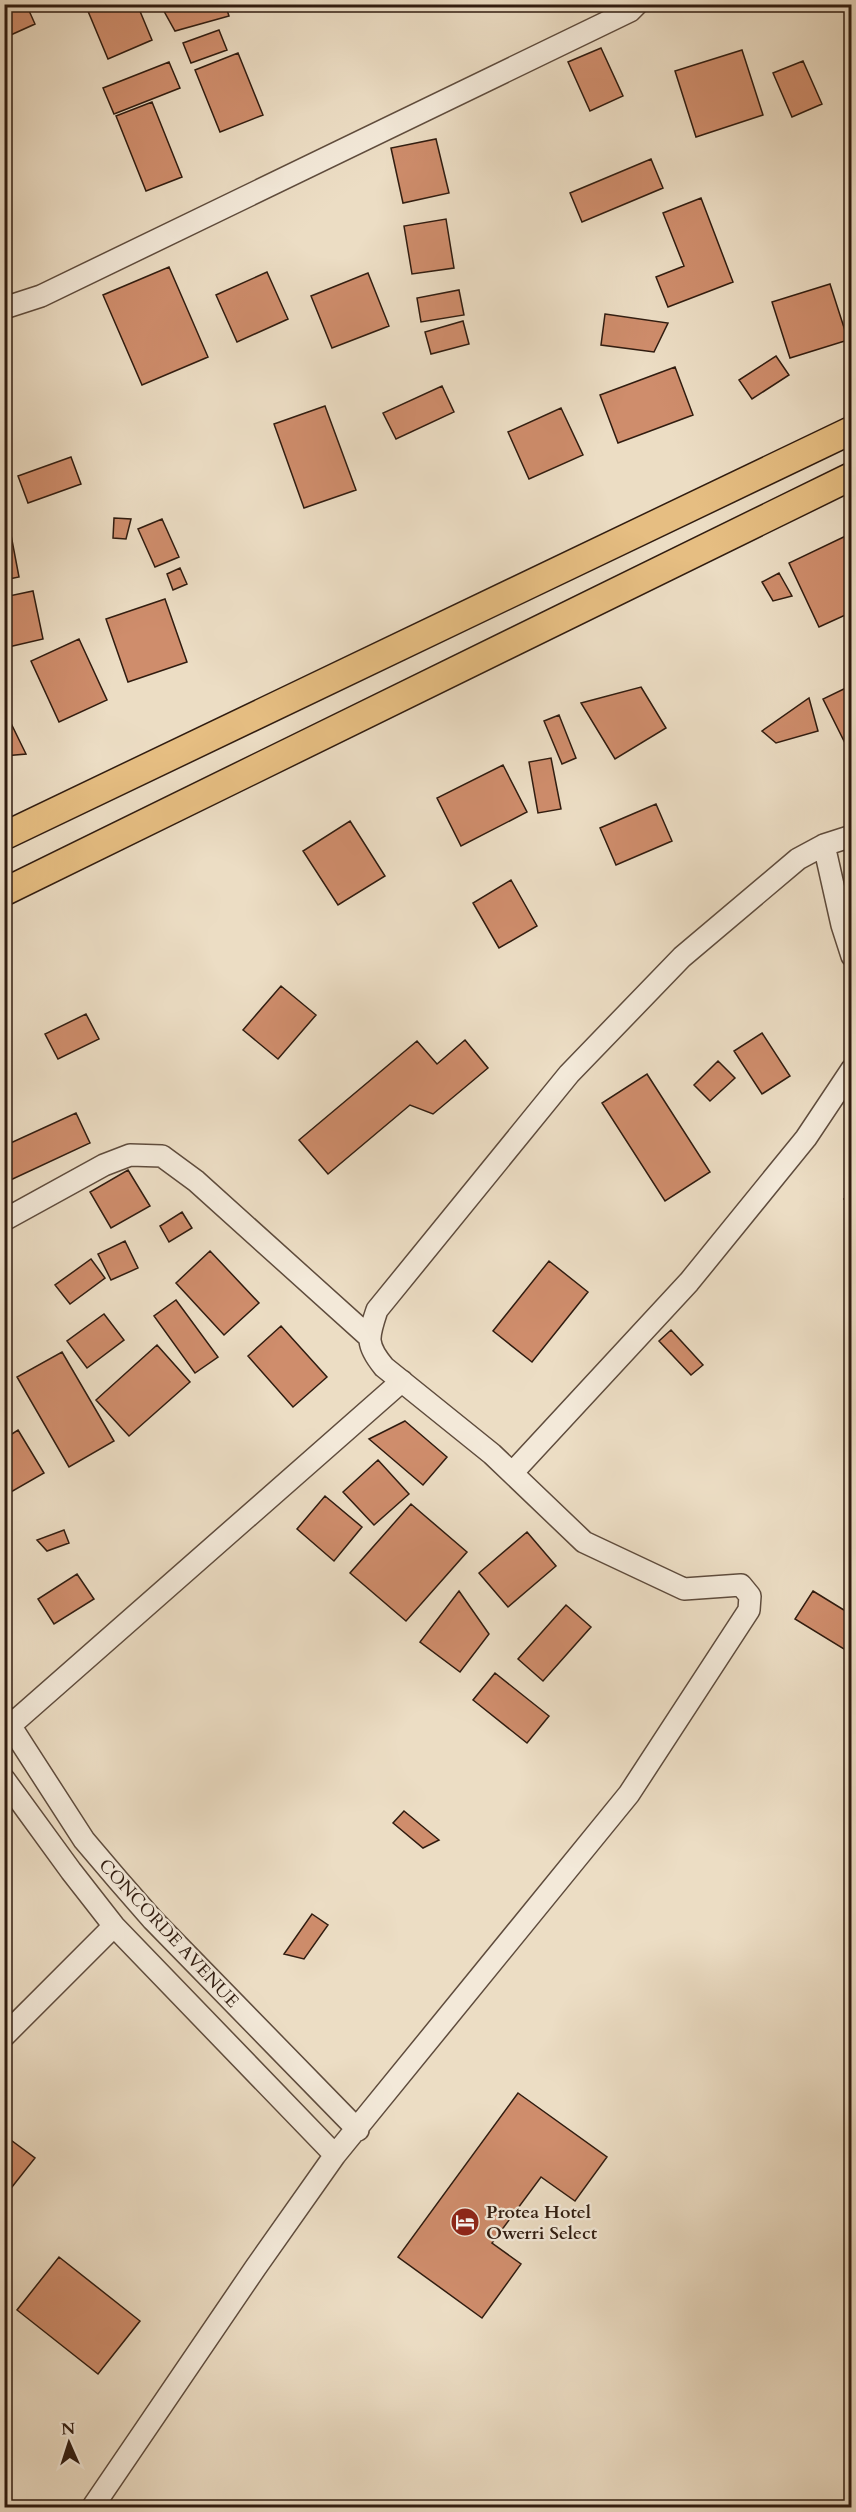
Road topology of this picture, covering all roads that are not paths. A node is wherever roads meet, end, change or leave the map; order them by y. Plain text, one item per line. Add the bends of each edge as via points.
1 (637, 4) edge
2 (4, 308) edge
3 (852, 430) edge
4 (852, 476) edge
5 (4, 836) edge
6 (852, 836) edge
7 (824, 845) junction
8 (4, 892) edge
9 (852, 956) edge
10 (852, 1069) edge
11 (4, 1220) edge
12 (368, 1336) junction
13 (402, 1381) junction
14 (513, 1472) junction
15 (7, 1725) edge
16 (4, 1779) edge
17 (114, 1926) junction
18 (4, 2036) edge
19 (358, 2130) junction
20 (335, 2155) junction
21 (92, 2508) edge

1 - 2 street via 630,11 302,171 41,296
3 - 5 main road
4 - 8 main road
6 - 7 street
7 - 9 street
7 - 12 street via 798,859 682,957 569,1074 377,1310
10 - 14 street via 806,1138 689,1282
11 - 12 street via 104,1165 130,1155 162,1156 196,1181
12 - 13 street via 372,1352
13 - 14 street
13 - 15 street
14 - 19 street via 584,1542 684,1589 741,1585 750,1596 748,1610 629,1794
15 - 19 street, CONCORDE AVENUE via 84,1840 118,1880
16 - 17 street, CONCORDE AVENUE
17 - 18 street
17 - 20 street, CONCORDE AVENUE
19 - 20 street
20 - 21 street

